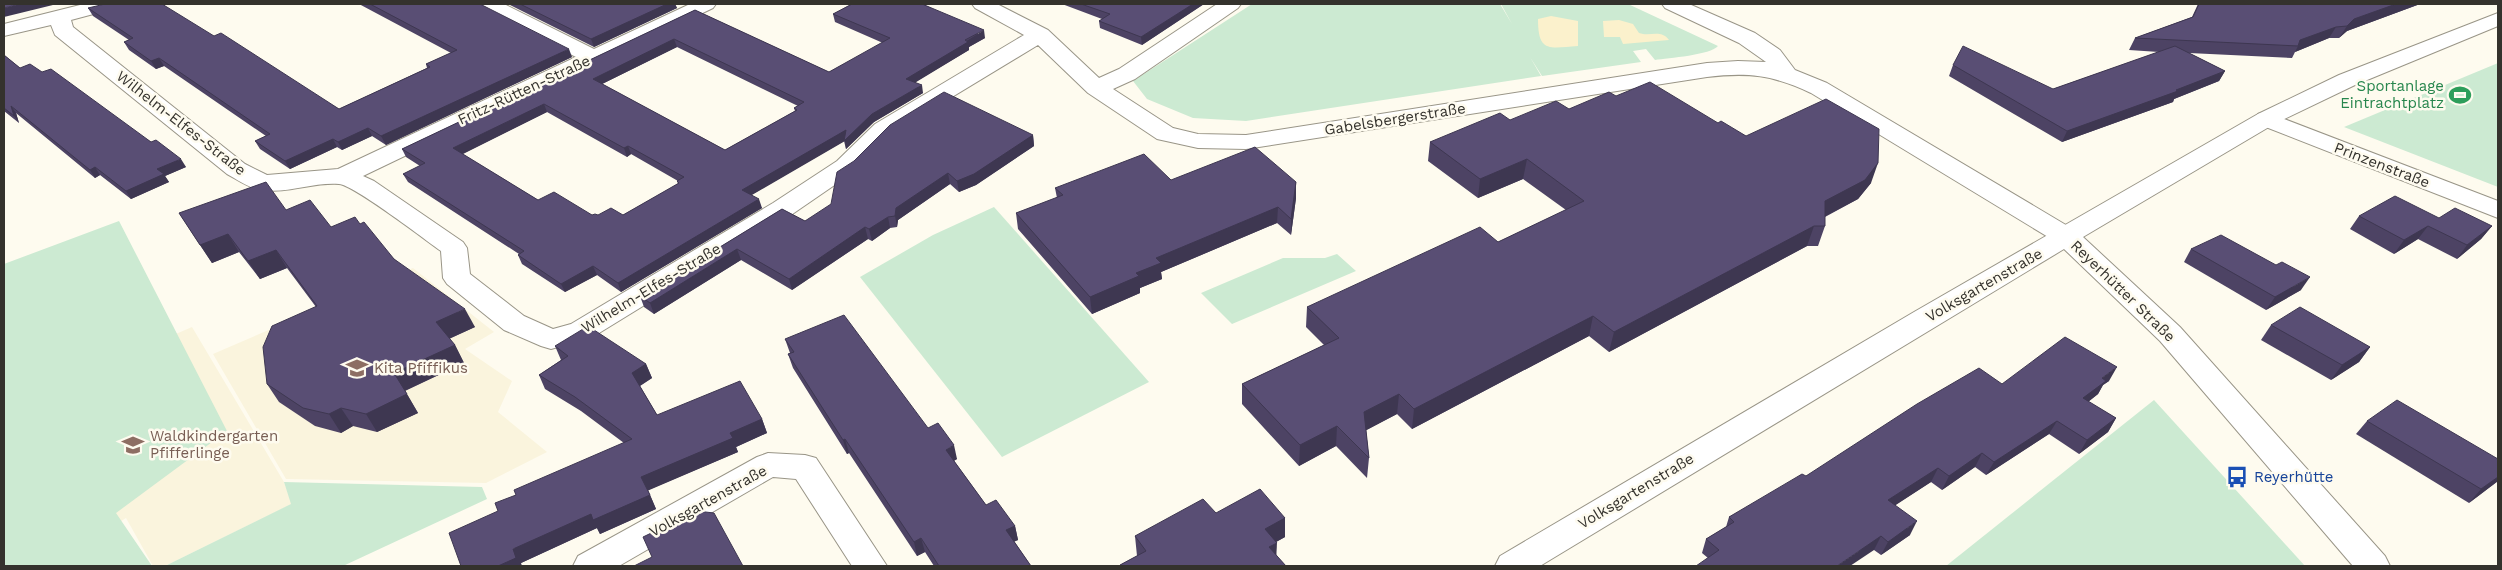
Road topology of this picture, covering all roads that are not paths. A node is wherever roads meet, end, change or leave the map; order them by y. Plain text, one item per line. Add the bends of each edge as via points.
1 (109, 4) edge
2 (488, 4) edge
3 (706, 4) edge
4 (982, 4) edge
5 (1231, 4) edge
6 (1672, 4) edge
7 (59, 16) junction
8 (2498, 19) edge
9 (4, 30) edge
10 (1040, 35) junction
11 (593, 57) junction
12 (1707, 70) joint
13 (1787, 74) junction
14 (1096, 88) junction
15 (2266, 119) junction
16 (343, 176) junction
17 (2498, 210) edge
18 (2066, 237) junction
19 (590, 566) edge
20 (870, 566) edge
21 (1512, 566) edge
22 (2373, 566) edge

1 - 7 street
2 - 11 street
3 - 11 street, Fritz-Rütten-Straße
4 - 10 street, Gabelsbergerstraße
5 - 14 street via 1127,74
6 - 13 street, Reyerhütter Straße via 1747,38 1772,55
7 - 9 street
7 - 16 street, Wilhelm-Elfes-Straße via 63,30 236,169 263,183
8 - 15 street, Volksgartenstraße via 2347,80
10 - 14 street, Gabelsbergerstraße
10 - 16 street, Wilhelm-Elfes-Straße via 883,129 846,166 782,209 581,332 551,339 514,323 457,278 454,248 364,186
11 - 16 street, Fritz-Rütten-Straße
12 - 13 street, Reyerhütter Straße via 1763,67
12 - 14 street, Gabelsbergerstraße via 1246,142 1198,141 1166,134
13 - 18 street, Reyerhütter Straße via 1819,88
15 - 17 street, Prinzenstraße
15 - 18 street, Volksgartenstraße
18 - 21 street, Volksgartenstraße
18 - 22 street, Reyerhütter Straße via 2170,334
19 - 20 street, Volksgartenstraße via 768,465 805,468

